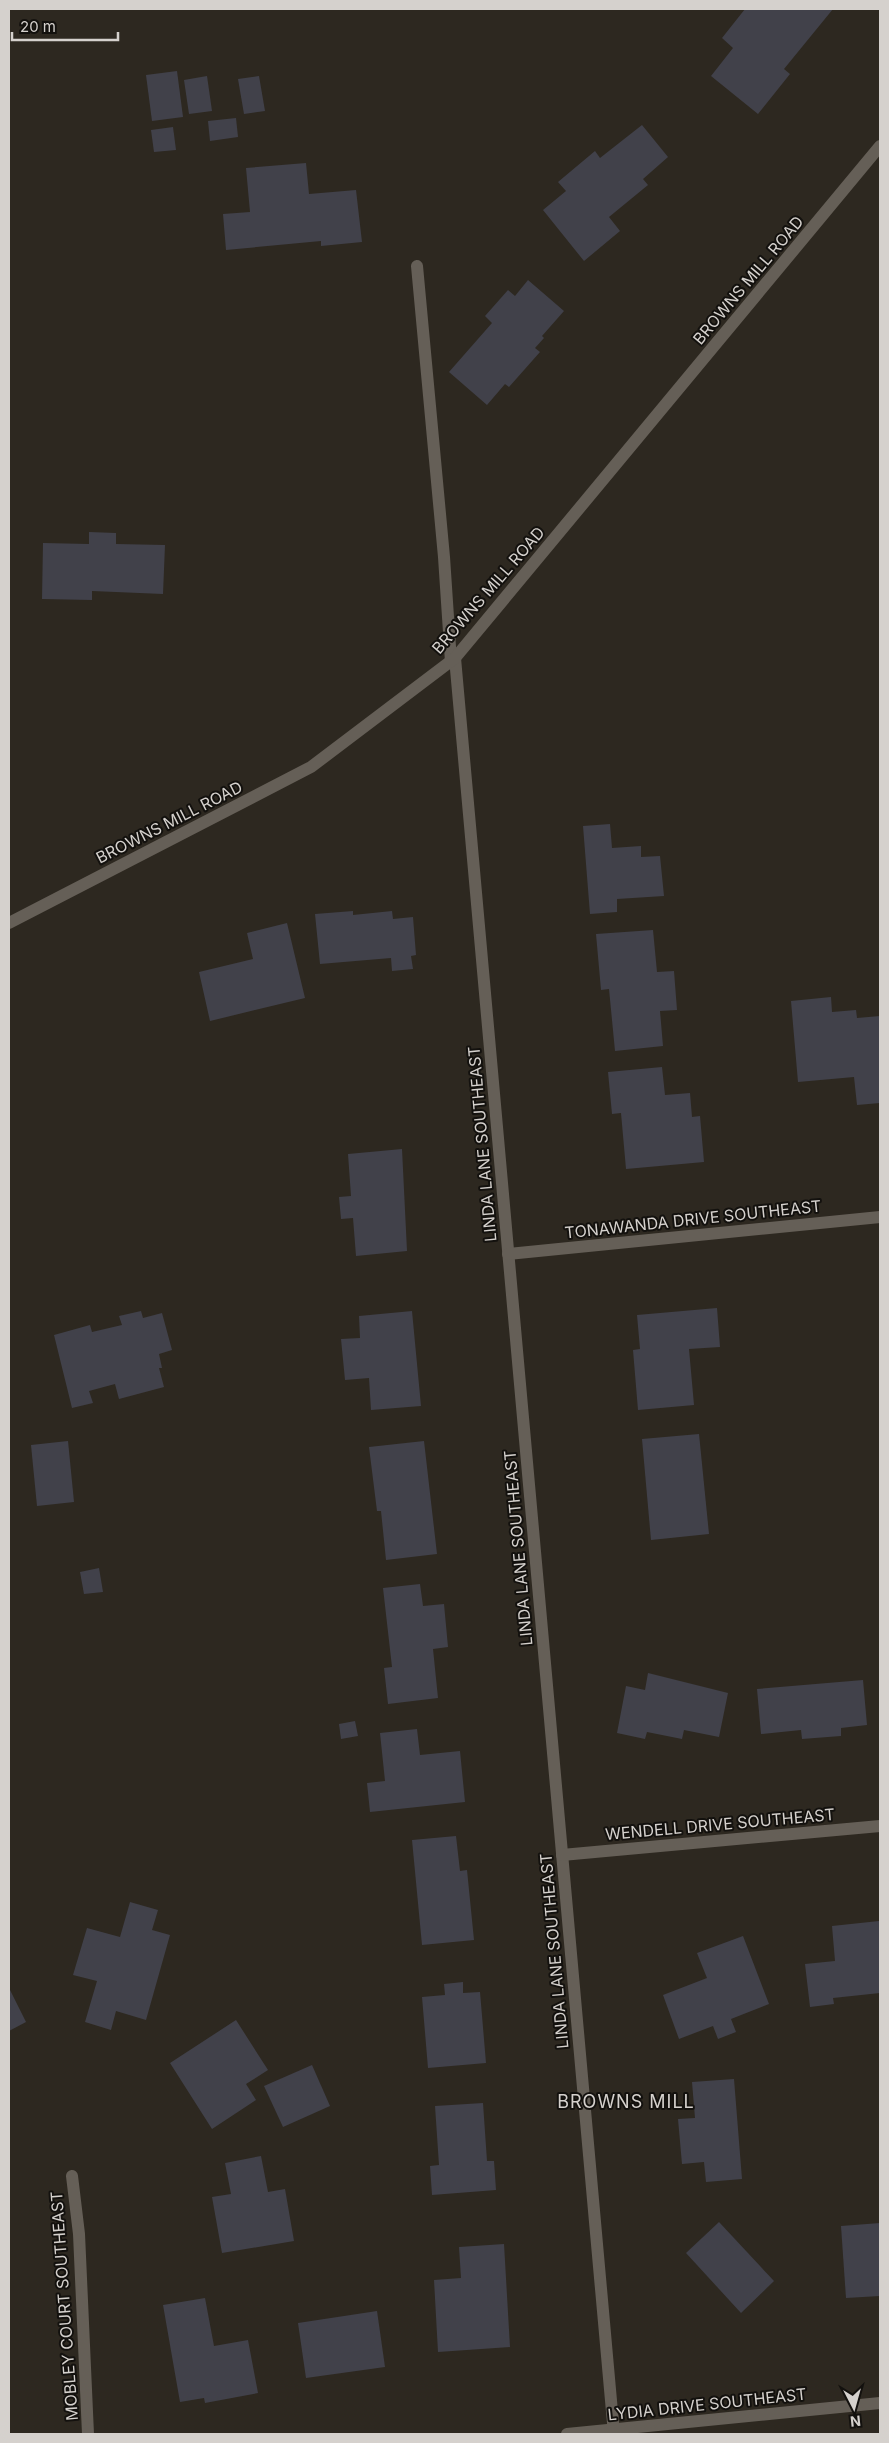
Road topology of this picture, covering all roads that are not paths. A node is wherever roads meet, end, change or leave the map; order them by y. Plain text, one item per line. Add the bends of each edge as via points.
1 (880, 146) edge
2 (417, 266) dead end
3 (453, 660) junction
4 (9, 923) edge
5 (880, 1217) edge
6 (508, 1254) junction
7 (880, 1826) edge
8 (562, 1854) junction
9 (72, 2176) dead end
10 (880, 2403) edge
11 (613, 2432) edge
12 (88, 2434) edge
13 (567, 2434) edge

1 - 3 street, BROWNS MILL ROAD
2 - 3 street, LINDA LANE SOUTHEAST
3 - 4 street, BROWNS MILL ROAD via 311,767
3 - 6 street, LINDA LANE SOUTHEAST
5 - 6 street, TONAWANDA DRIVE SOUTHEAST
6 - 8 street, LINDA LANE SOUTHEAST
7 - 8 street, WENDELL DRIVE SOUTHEAST
8 - 11 street, LINDA LANE SOUTHEAST
9 - 12 street, MOBLEY COURT SOUTHEAST via 79,2234
10 - 11 street, LYDIA DRIVE SOUTHEAST
11 - 13 street, LYDIA DRIVE SOUTHEAST

